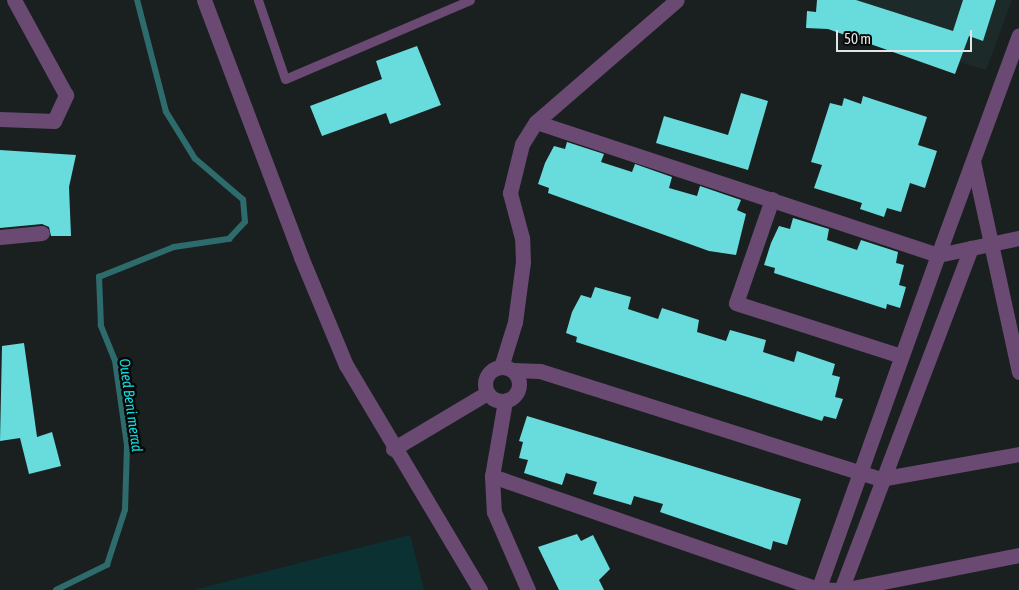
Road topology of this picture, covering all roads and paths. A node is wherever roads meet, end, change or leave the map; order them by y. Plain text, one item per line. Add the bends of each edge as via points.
1 (14, 0) edge
2 (204, 0) edge
3 (258, 0) edge
4 (470, 0) edge
5 (677, 0) edge
6 (1019, 35) edge
7 (0, 119) edge
8 (536, 122) junction
9 (973, 161) junction
10 (772, 199) junction
11 (42, 233) dead end
12 (0, 238) edge
13 (1019, 238) edge
14 (991, 244) junction
15 (971, 248) junction
16 (938, 255) junction
17 (901, 356) junction
18 (507, 369) junction
19 (1019, 372) edge
20 (487, 393) junction
21 (505, 401) junction
22 (393, 449) junction
23 (1019, 454) edge
24 (859, 475) junction
25 (492, 476) junction
26 (880, 479) junction
27 (1019, 555) edge
28 (480, 590) edge
29 (528, 590) edge
30 (819, 590) edge
31 (836, 590) edge
32 (841, 590) edge

1 - 7 street via 66,96 54,121
2 - 22 street via 300,258 346,365
3 - 4 lane via 285,79
5 - 8 street
6 - 9 street
8 - 10 street
8 - 18 street via 522,144 510,182 523,262
9 - 14 street
9 - 16 street
10 - 16 street
10 - 17 street via 736,304
11 - 12 street
13 - 14 street
14 - 15 street
14 - 19 street
15 - 16 street
15 - 26 street
16 - 17 street
17 - 24 street
18 - 20 street via 486,376
18 - 21 street via 519,387
18 - 24 street via 540,371
20 - 21 street
20 - 22 street
21 - 25 street
22 - 28 street
23 - 26 street
24 - 26 street
24 - 30 street
25 - 29 street via 494,512
25 - 30 street
26 - 32 street
27 - 32 street
30 - 31 street

